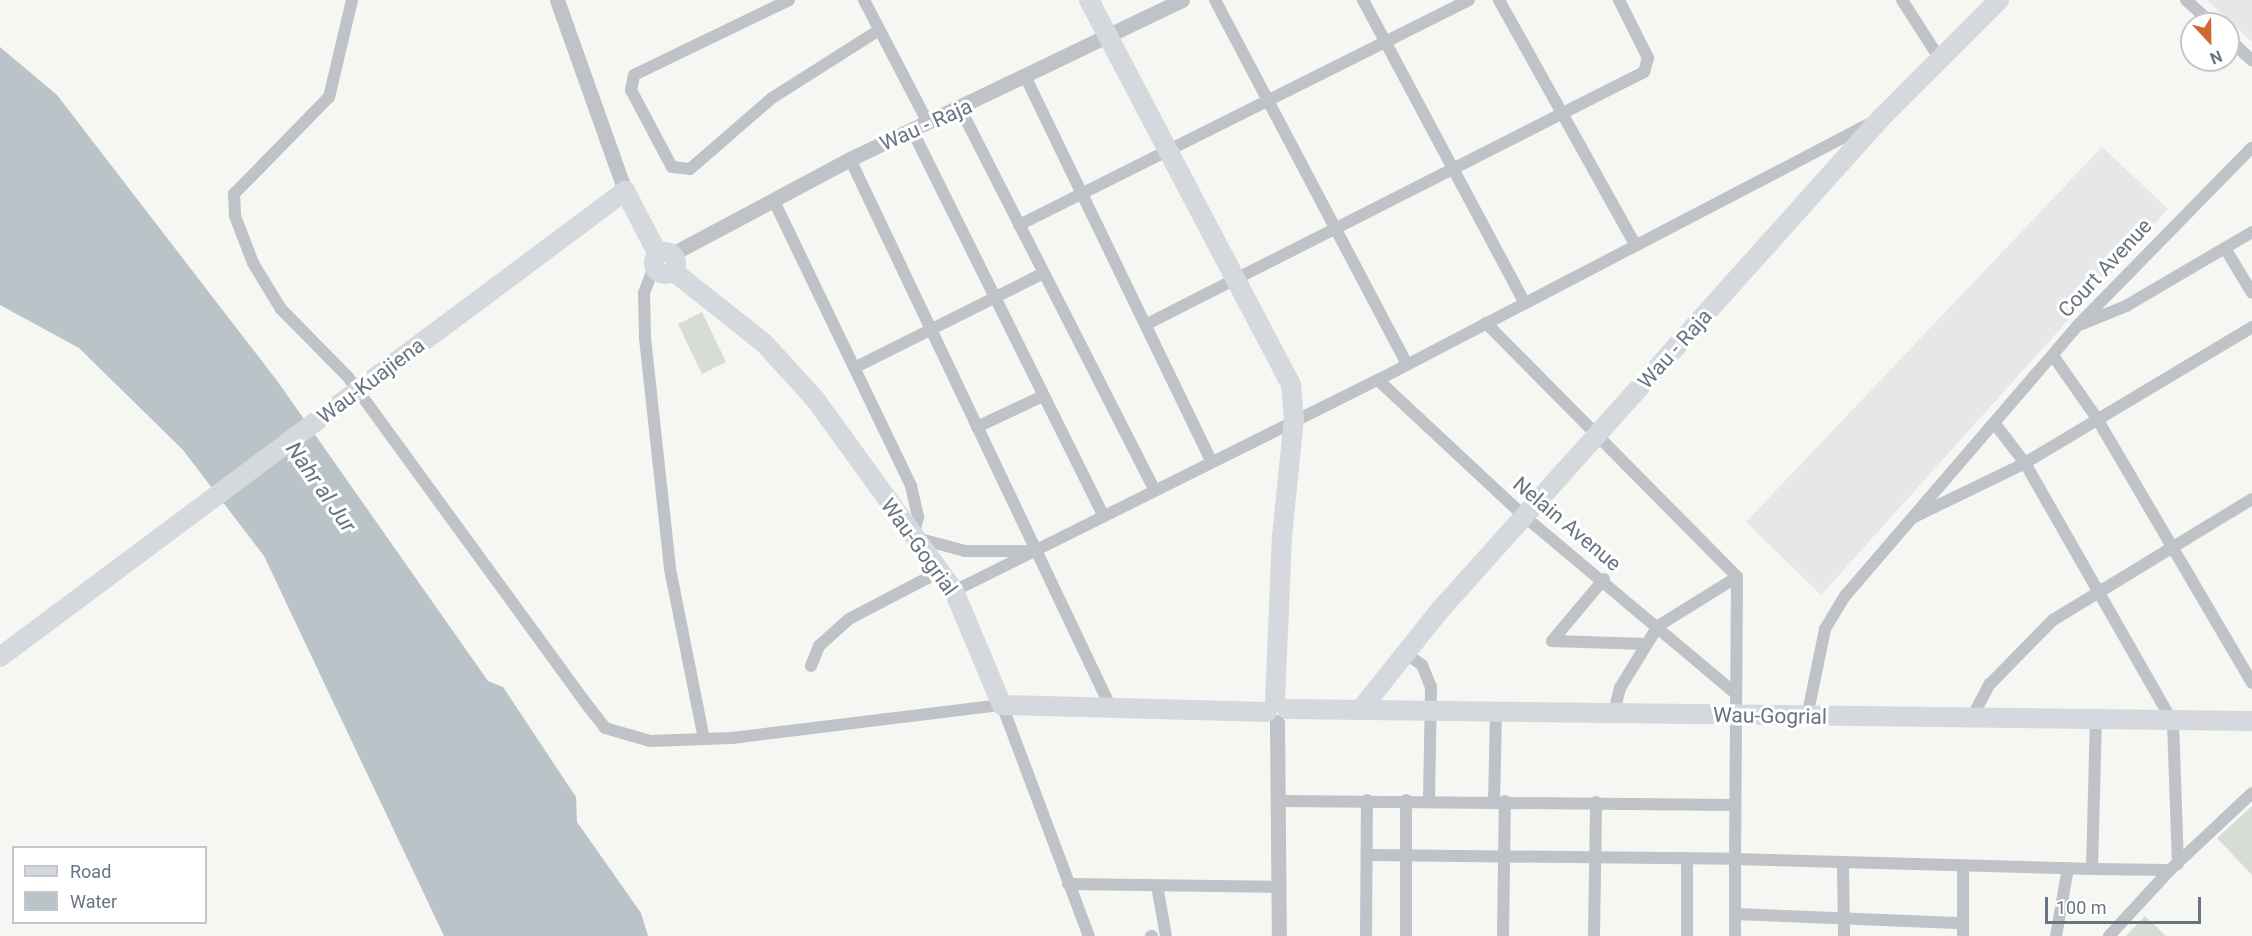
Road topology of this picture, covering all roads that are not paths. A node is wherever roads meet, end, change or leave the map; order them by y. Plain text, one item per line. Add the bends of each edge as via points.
1 (352, 0) edge
2 (557, 0) edge
3 (789, 0) edge
4 (864, 0) edge
5 (1089, 0) edge
6 (1182, 0) edge
7 (1215, 0) edge
8 (1363, 0) edge
9 (1469, 0) edge
10 (1499, 0) edge
11 (1620, 0) edge
12 (1902, 0) edge
13 (1999, 0) edge
14 (2187, 0) edge
15 (2200, 12) edge
16 (879, 30) junction
17 (1108, 38) junction
18 (1385, 42) junction
19 (2240, 49) edge
20 (1938, 56) junction
21 (2252, 60) edge
22 (1026, 78) junction
23 (1269, 100) junction
24 (961, 110) junction
25 (1561, 113) junction
26 (1881, 118) junction
27 (928, 123) junction
28 (912, 130) junction
29 (2252, 147) edge
30 (1171, 153) junction
31 (850, 159) junction
32 (1455, 170) junction
33 (625, 191) junction
34 (1082, 192) junction
35 (774, 201) junction
36 (1019, 225) junction
37 (1337, 230) junction
38 (2252, 232) edge
39 (1635, 244) junction
40 (2225, 248) junction
41 (664, 261) junction
42 (1044, 273) junction
43 (1237, 279) junction
44 (2252, 293) edge
45 (994, 298) junction
46 (1524, 301) junction
47 (1486, 323) junction
48 (1147, 324) junction
49 (2077, 326) junction
50 (2252, 327) edge
51 (932, 330) junction
52 (2054, 357) junction
53 (1407, 364) junction
54 (856, 367) junction
55 (1378, 380) junction
56 (1043, 396) junction
57 (2096, 417) junction
58 (1294, 418) junction
59 (1995, 424) junction
60 (977, 427) junction
61 (1600, 433) junction
62 (1211, 460) junction
63 (2025, 463) junction
64 (1155, 490) junction
65 (2252, 499) edge
66 (1104, 516) junction
67 (1524, 516) junction
68 (1911, 519) junction
69 (913, 537) junction
70 (2172, 546) junction
71 (1037, 550) junction
72 (937, 573) junction
73 (1737, 577) junction
74 (1604, 579) junction
75 (2099, 589) junction
76 (954, 591) junction
77 (1658, 626) junction
78 (1647, 644) junction
79 (1403, 652) junction
80 (0, 657) edge
81 (811, 666) dead end
82 (2252, 683) edge
83 (1735, 693) junction
84 (1002, 705) junction
85 (1111, 708) junction
86 (1361, 709) junction
87 (1434, 710) junction
88 (1277, 711) junction
89 (1496, 711) junction
90 (1614, 712) junction
91 (1736, 714) junction
92 (1807, 717) junction
93 (1971, 719) junction
94 (2096, 720) junction
95 (2252, 721) edge
96 (2173, 722) junction
97 (704, 739) junction
98 (2252, 793) edge
99 (1367, 800) junction
100 (1406, 800) junction
101 (1429, 800) junction
102 (1282, 801) junction
103 (1500, 801) junction
104 (1596, 802) junction
105 (1734, 805) junction
106 (1406, 854) junction
107 (1505, 854) junction
108 (1368, 855) junction
109 (1596, 857) junction
110 (1687, 858) junction
111 (1735, 859) junction
112 (1844, 864) junction
113 (1963, 866) junction
114 (2174, 867) junction
115 (2068, 868) junction
116 (2092, 869) junction
117 (1068, 884) junction
118 (1156, 886) junction
119 (1280, 887) junction
120 (1735, 914) junction
121 (1844, 919) junction
122 (1963, 923) junction
123 (1089, 936) edge
124 (1166, 936) edge
125 (1279, 936) edge
126 (1366, 936) edge
127 (1406, 936) edge
128 (1503, 936) edge
129 (1594, 936) edge
130 (1687, 936) edge
131 (1735, 936) edge
132 (1844, 936) edge
133 (1963, 936) edge
134 (2056, 936) edge
135 (2109, 936) edge

1 - 97 street via 329,97 234,194 235,216 253,263 281,309 348,377 605,728 650,741
2 - 33 street
3 - 16 street via 634,75 631,90 672,167 690,169 772,98
4 - 16 street
5 - 17 main road
6 - 17 street, Wau - Raja
7 - 23 street
8 - 18 street
9 - 18 street
10 - 25 street
11 - 25 street via 1648,67
12 - 20 street
13 - 20 main road, Wau - Raja
14 - 15 street
16 - 27 street
17 - 22 street, Wau - Raja
17 - 30 main road
18 - 23 street
18 - 32 street
19 - 21 street
20 - 26 main road, Wau - Raja
22 - 24 street, Wau - Raja
22 - 34 street
23 - 30 street
23 - 37 street
24 - 27 street, Wau - Raja
24 - 36 street
25 - 32 street
25 - 39 street
26 - 39 street
26 - 61 main road, Wau - Raja
27 - 28 street, Wau - Raja
28 - 31 street, Wau - Raja
28 - 45 street
29 - 49 street, Court Avenue
30 - 34 street
30 - 43 main road
31 - 35 street, Wau - Raja
31 - 51 street
32 - 37 street
32 - 46 street
33 - 41 main road, Wau-Gogrial
33 - 80 main road, Wau-Kuajiena via 119,573
34 - 36 street
34 - 48 street
35 - 41 street, Wau - Raja
35 - 54 street
36 - 42 street
37 - 43 street
37 - 53 street
38 - 40 street
39 - 46 street
40 - 44 street
40 - 49 street via 2126,306
41 - 69 main road, Wau-Gogrial via 793,370
41 - 97 street via 644,293 645,338 670,569
42 - 45 street
42 - 64 street
43 - 48 street
43 - 58 main road via 1286,367
45 - 51 street
45 - 56 street
46 - 47 street
47 - 53 street
47 - 61 street
48 - 62 street
49 - 52 street, Court Avenue
50 - 57 street
51 - 54 street
51 - 60 street
52 - 57 street
52 - 59 street, Court Avenue
53 - 55 street
54 - 69 street via 911,486 918,517
55 - 58 street
55 - 67 street, Nelain Avenue
56 - 60 street
56 - 66 street
57 - 63 street
57 - 70 street
58 - 62 street
58 - 88 main road via 1282,536
59 - 63 street
59 - 68 street, Court Avenue
60 - 71 street
61 - 67 main road, Wau - Raja
61 - 73 street
62 - 64 street
63 - 68 street
63 - 75 street
64 - 66 street
65 - 70 street
66 - 71 street
67 - 74 street, Nelain Avenue
67 - 79 main road, Wau - Raja
68 - 92 street, Court Avenue via 1845,596 1825,629
69 - 71 street via 965,551
69 - 72 main road, Wau-Gogrial
70 - 75 street
70 - 82 street
71 - 76 street
71 - 85 street
72 - 76 main road, Wau-Gogrial
72 - 81 street via 849,619 819,646
73 - 77 street
73 - 83 street via 1741,601
74 - 77 street, Nelain Avenue
74 - 78 street via 1552,641
75 - 93 street via 2021,649 1990,684
75 - 96 street
76 - 84 main road, Wau-Gogrial
77 - 78 street
77 - 83 street, Nelain Avenue
78 - 90 street via 1620,688
79 - 86 main road, Wau - Raja
79 - 87 street via 1422,665
83 - 91 street
84 - 85 main road, Wau-Gogrial
84 - 97 street
84 - 117 street
85 - 88 main road, Wau-Gogrial
86 - 87 main road, Wau-Gogrial
86 - 88 main road, Wau-Gogrial
87 - 89 main road, Wau-Gogrial
87 - 101 street
88 - 102 street
89 - 90 main road, Wau-Gogrial
89 - 103 street
90 - 91 main road, Wau-Gogrial
91 - 92 main road, Wau-Gogrial
91 - 105 street
92 - 93 main road, Wau-Gogrial
93 - 94 main road, Wau-Gogrial
94 - 96 main road, Wau-Gogrial
94 - 116 street
95 - 96 main road, Wau-Gogrial
96 - 114 street
98 - 114 street
99 - 100 street
99 - 102 street
99 - 108 street
100 - 101 street
100 - 106 street
101 - 103 street
102 - 119 street
103 - 104 street
103 - 107 street
104 - 105 street
104 - 109 street
105 - 111 street
106 - 107 street
106 - 108 street
106 - 127 street
107 - 109 street
107 - 128 street
108 - 126 street
109 - 110 street
109 - 129 street
110 - 111 street
110 - 130 street
111 - 112 street
111 - 120 street
112 - 113 street
112 - 121 street
113 - 115 street
113 - 122 street
114 - 116 street
114 - 135 street
115 - 116 street
115 - 134 street
117 - 118 street
117 - 123 street
118 - 119 street
118 - 124 street
119 - 125 street
120 - 121 street
120 - 131 street
121 - 122 street
121 - 132 street
122 - 133 street

